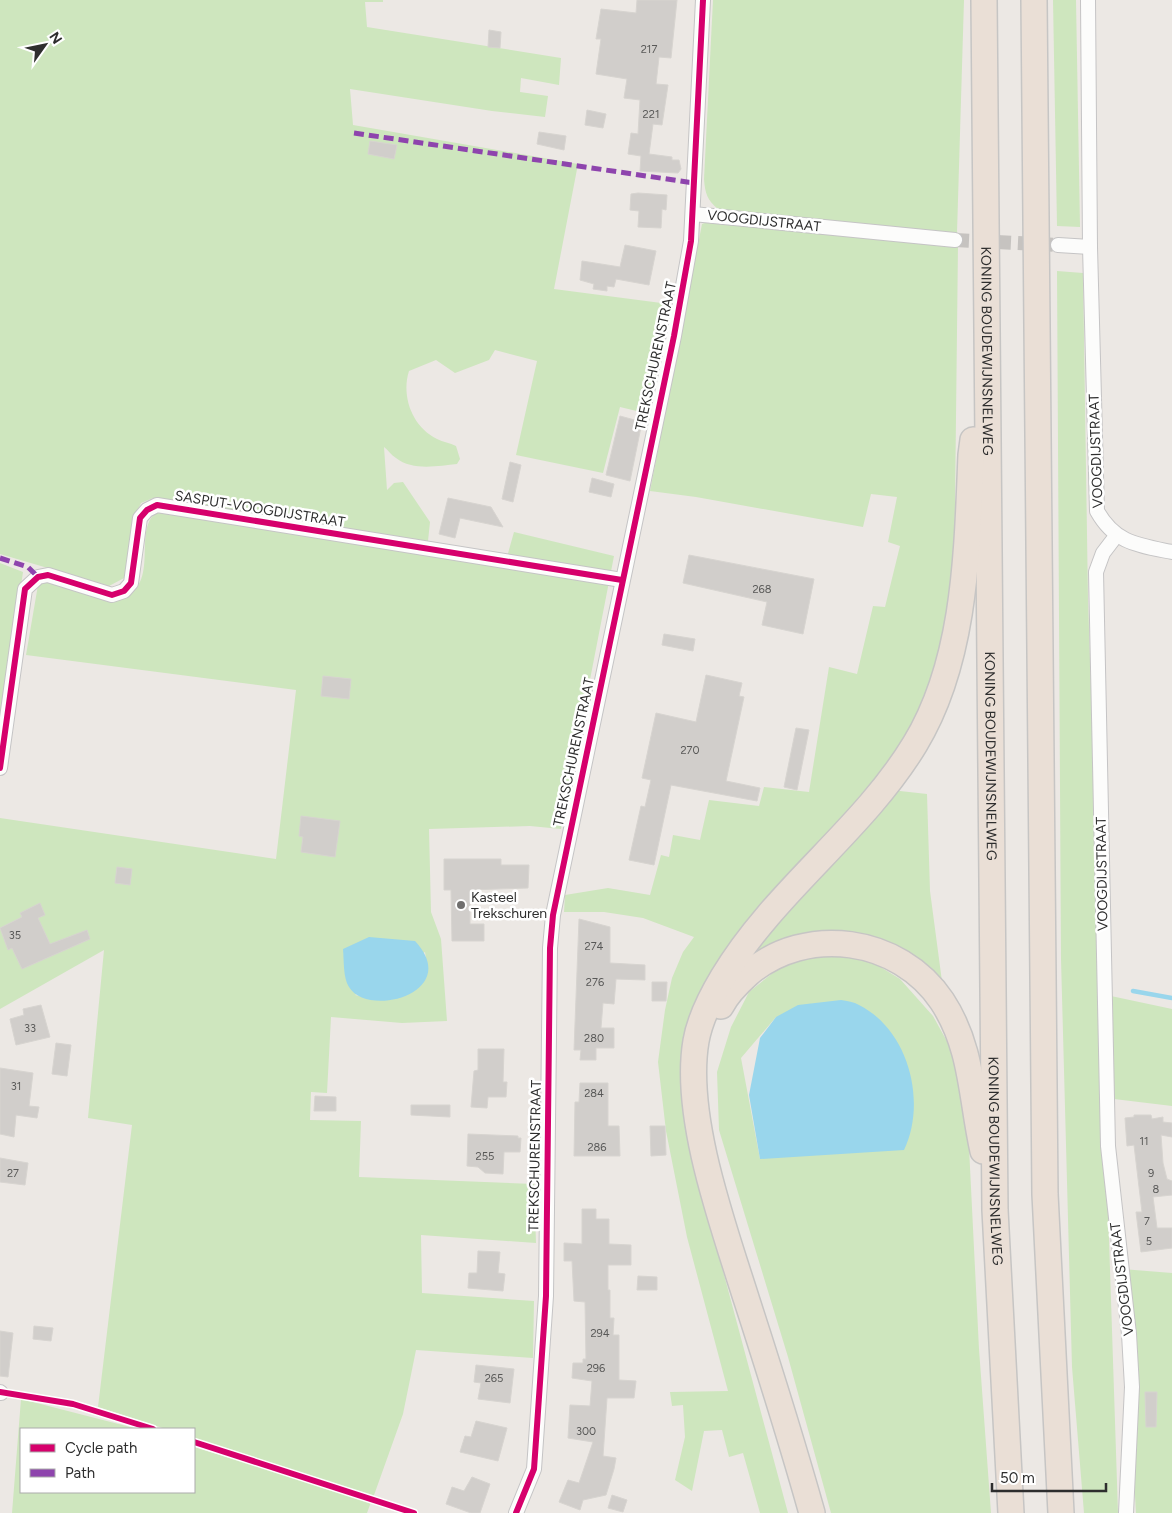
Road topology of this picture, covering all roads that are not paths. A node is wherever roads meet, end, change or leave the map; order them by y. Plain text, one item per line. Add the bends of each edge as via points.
1 (703, 0) edge
2 (984, 0) edge
3 (1034, 0) edge
4 (1088, 0) edge
5 (693, 214) junction
6 (955, 240) tunnel mouth
7 (1058, 246) tunnel mouth
8 (1090, 247) junction
9 (986, 369) junction
10 (1116, 536) junction
11 (1172, 552) edge
12 (622, 580) junction
13 (0, 768) edge
14 (696, 1108) junction
15 (995, 1210) junction
16 (516, 1513) edge
17 (812, 1513) edge
18 (1011, 1513) edge
19 (1061, 1513) edge
20 (1126, 1513) edge

1 - 5 street, TREKSCHURENSTRAAT
2 - 9 highway, KONING BOUDEWIJNSNELWEG
3 - 19 highway via 1044,1194
4 - 8 street, VOOGDIJSTRAAT
5 - 6 street, VOOGDIJSTRAAT
5 - 12 street, TREKSCHURENSTRAAT via 680,304
7 - 8 street
8 - 10 street, VOOGDIJSTRAAT via 1096,511
9 - 14 highway via 971,456 966,562 947,675 934,710 900,767 743,944 718,985 704,1011 696,1039 693,1073
9 - 15 highway, KONING BOUDEWIJNSNELWEG
10 - 11 street
10 - 20 street, VOOGDIJSTRAAT via 1103,553 1096,572 1108,1146 1132,1387
12 - 13 street, SASPUT-VOOGDIJSTRAAT via 157,505 140,518 132,583 124,591 112,595 48,575 38,577 25,589
12 - 16 street, TREKSCHURENSTRAAT via 553,915 546,1296 534,1469
14 - 15 highway via 703,1061 714,1022 723,1003 758,966 786,950 820,943 852,943 881,952 923,979 941,1001 964,1043
14 - 17 highway via 708,1169
15 - 18 highway, KONING BOUDEWIJNSNELWEG

